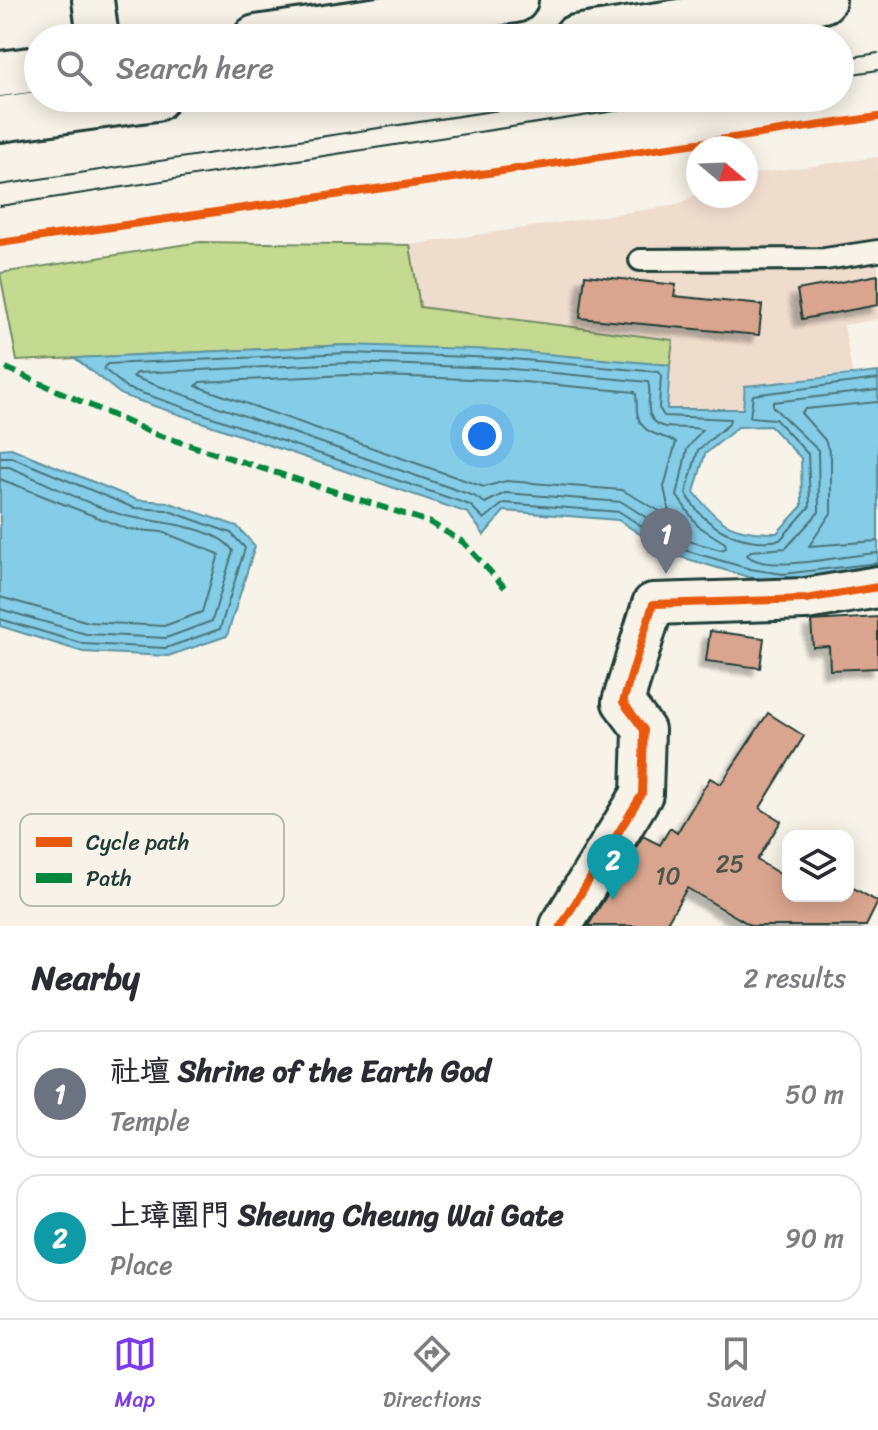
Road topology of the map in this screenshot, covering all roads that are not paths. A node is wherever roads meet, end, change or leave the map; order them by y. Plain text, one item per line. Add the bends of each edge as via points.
1 (93, 0) edge
2 (515, 0) edge
3 (823, 0) edge
4 (403, 8) edge
5 (96, 24) edge
6 (325, 24) edge
7 (666, 24) edge
8 (24, 71) edge
9 (0, 74) edge
10 (44, 112) edge
11 (0, 119) edge
12 (878, 251) edge
13 (640, 260) dead end
14 (878, 587) edge
15 (561, 926) edge

1 - 5 street
2 - 4 street
3 - 7 street
4 - 6 street
8 - 9 street
10 - 11 street
12 - 13 lane via 825,259
14 - 15 street via 806,599 653,604 623,702 644,730 642,794

